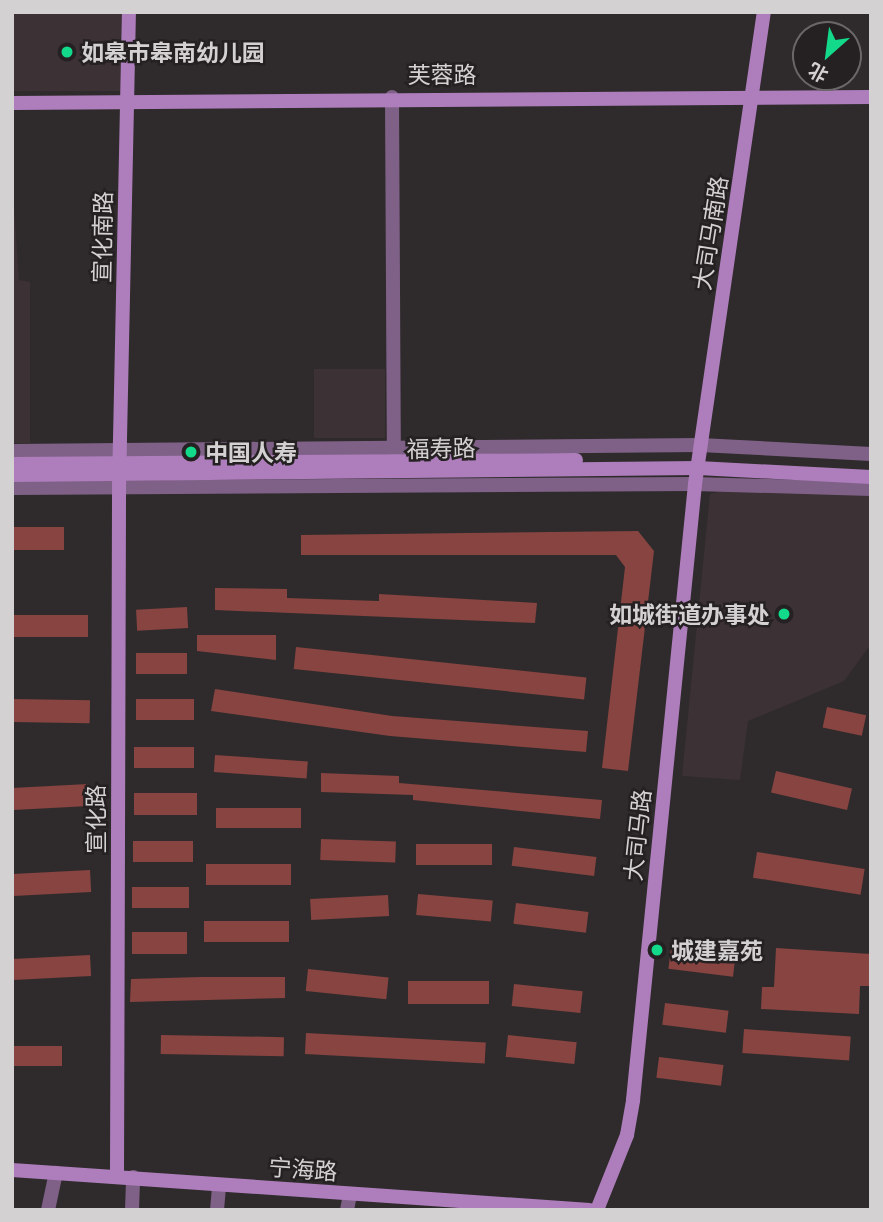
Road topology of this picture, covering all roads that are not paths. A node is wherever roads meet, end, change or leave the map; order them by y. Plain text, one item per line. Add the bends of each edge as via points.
1 (129, 12) edge
2 (764, 12) edge
3 (392, 97) junction
4 (871, 97) edge
5 (753, 98) junction
6 (128, 101) junction
7 (12, 103) edge
8 (12, 451) edge
9 (394, 453) junction
10 (871, 454) edge
11 (699, 458) junction
12 (12, 464) edge
13 (871, 467) edge
14 (120, 468) junction
15 (12, 475) edge
16 (871, 477) edge
17 (695, 484) junction
18 (12, 488) edge
19 (871, 489) edge
20 (12, 1170) edge
21 (56, 1173) junction
22 (117, 1176) junction
23 (133, 1177) junction
24 (219, 1185) junction
25 (348, 1202) edge
26 (440, 1205) edge
27 (48, 1210) edge
28 (132, 1210) edge
29 (217, 1210) edge
30 (590, 1210) edge
31 (597, 1210) edge

1 - 6 street, 宣化南路
2 - 5 street, 大司马南路
3 - 5 street, 芙蓉路
3 - 6 street, 芙蓉路
3 - 9 street
4 - 5 street, 芙蓉路
5 - 11 street, 大司马南路
6 - 7 street, 芙蓉路
6 - 14 street, 宣化南路
8 - 14 street
9 - 11 street, 福寿路
9 - 14 street, 福寿路
10 - 11 street
11 - 13 street, 福寿路
11 - 14 street, 福寿路
11 - 16 street, 福寿路
11 - 17 street, 大司马路
12 - 14 street, 福寿路
14 - 15 street, 福寿路
14 - 17 street
14 - 18 street
14 - 22 street, 宣化路
17 - 19 street
17 - 31 street, 大司马路 via 633,1100 627,1135
20 - 21 street, 宁海路
21 - 22 street, 宁海路
21 - 27 street
22 - 23 street, 宁海路
23 - 24 street, 宁海路
23 - 28 street
24 - 25 street, 宁海路
24 - 29 street
25 - 26 street, 宁海路
26 - 30 street, 宁海路

